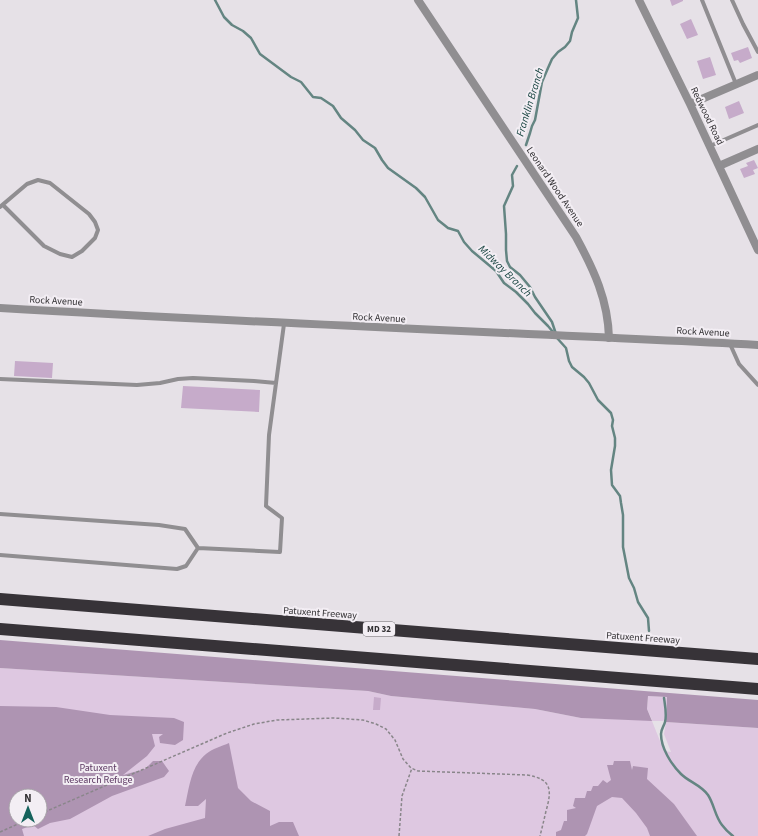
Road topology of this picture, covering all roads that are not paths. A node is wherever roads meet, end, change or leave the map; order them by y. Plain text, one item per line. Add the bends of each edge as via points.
1 (418, 0) edge
2 (639, 0) edge
3 (702, 0) edge
4 (732, 0) edge
5 (758, 52) edge
6 (758, 75) edge
7 (736, 84) junction
8 (690, 104) junction
9 (758, 125) edge
10 (710, 146) junction
11 (758, 149) edge
12 (719, 166) junction
13 (2, 206) edge
14 (756, 240) edge
15 (758, 250) edge
16 (1, 307) edge
17 (284, 324) junction
18 (609, 338) junction
19 (730, 344) junction
20 (758, 345) edge
21 (0, 379) edge
22 (276, 383) junction
23 (758, 385) edge
24 (0, 514) edge
25 (198, 548) junction
26 (0, 555) edge
27 (0, 600) edge
28 (0, 629) edge
29 (758, 659) edge
30 (758, 689) edge

1 - 18 street, Leonard Wood Avenue via 576,237 602,295
2 - 8 street, Redwood Road
3 - 7 lane
4 - 5 lane
6 - 7 street
7 - 8 street
8 - 10 street, Redwood Road
9 - 10 lane
10 - 12 street, Redwood Road
11 - 12 street
12 - 14 street, Redwood Road
13 - 13 lane via 27,184 38,180 50,183 89,214 98,230 95,238 72,258 44,246
14 - 15 street, Redwood Road
16 - 17 street, Rock Avenue
17 - 18 street, Rock Avenue
17 - 22 lane
18 - 19 street, Rock Avenue
19 - 20 street, Rock Avenue
19 - 23 lane via 739,364
21 - 22 lane via 137,385 193,378
22 - 25 lane via 269,436 266,506 282,518 280,552
24 - 25 lane via 185,529
25 - 26 lane via 186,566 177,569
27 - 29 highway, Patuxent Freeway / MD 32
28 - 30 highway

